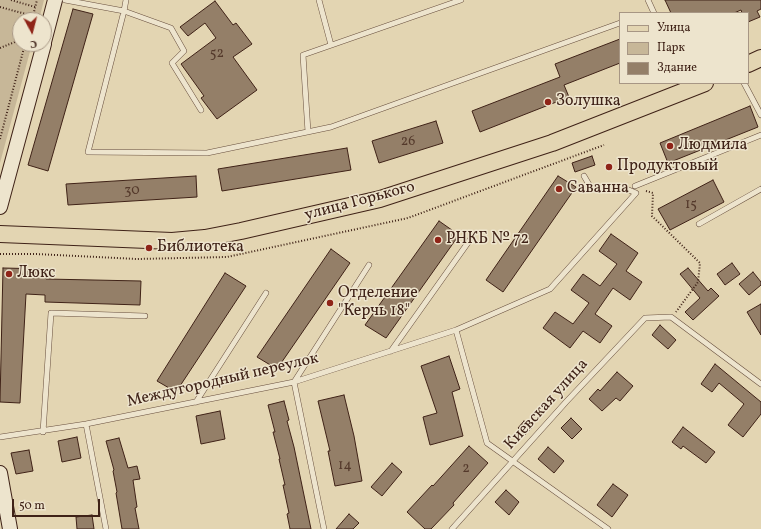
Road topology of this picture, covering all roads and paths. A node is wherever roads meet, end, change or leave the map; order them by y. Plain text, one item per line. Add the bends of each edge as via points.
1 (11, 0) edge
2 (37, 0) edge
3 (55, 0) edge
4 (65, 0) edge
5 (126, 0) edge
6 (319, 0) edge
7 (461, 0) edge
8 (648, 0) edge
9 (0, 7) edge
10 (35, 7) junction
11 (124, 11) junction
12 (18, 12) edge
13 (34, 12) edge
14 (52, 12) edge
15 (652, 12) edge
16 (619, 23) edge
17 (12, 43) edge
18 (331, 45) junction
19 (0, 48) edge
20 (23, 52) edge
21 (42, 52) edge
22 (761, 58) edge
23 (749, 64) edge
24 (702, 84) edge
25 (745, 84) edge
26 (201, 110) dead end
27 (761, 115) edge
28 (308, 132) junction
29 (761, 135) edge
30 (0, 139) edge
31 (584, 176) dead end
32 (635, 186) joint
33 (761, 189) edge
34 (0, 207) edge
35 (699, 224) dead end
36 (0, 234) edge
37 (472, 237) dead end
38 (369, 264) dead end
39 (266, 293) dead end
40 (145, 316) dead end
41 (672, 317) junction
42 (456, 330) junction
43 (391, 351) junction
44 (294, 382) junction
45 (761, 384) edge
46 (196, 402) junction
47 (86, 424) junction
48 (43, 432) junction
49 (0, 437) edge
50 (513, 462) junction
51 (0, 473) edge
52 (10, 529) edge
53 (106, 529) edge
54 (324, 529) edge
55 (452, 529) edge
56 (608, 529) edge

1 - 10 path
2 - 10 path
3 - 14 main road
4 - 11 lane
5 - 11 lane
6 - 18 lane
7 - 18 lane
8 - 15 lane
9 - 12 path
10 - 13 path
11 - 26 lane via 171,28 184,51 172,63
11 - 28 lane via 88,152 207,153
16 - 28 lane via 332,127
17 - 19 path
18 - 28 lane via 303,55
20 - 30 path
21 - 34 main road
22 - 23 main road
24 - 36 main road, улица Горького via 552,143 380,199 241,231 172,241
25 - 27 lane
29 - 32 lane
31 - 42 lane, Междугородный переулок via 591,188 624,188 636,193 550,289
32 - 41 path via 653,193 652,216 700,263 698,282
33 - 35 lane
37 - 43 lane
38 - 44 lane
39 - 46 lane
40 - 48 lane via 51,313
41 - 45 lane
41 - 50 lane, Киевская улица via 646,318
42 - 43 lane, Междугородный переулок
42 - 50 lane via 487,443
43 - 44 lane, Междугородный переулок
44 - 46 lane, Междугородный переулок
44 - 54 lane
46 - 47 lane, Междугородный переулок
47 - 48 lane, Междугородный переулок
47 - 53 lane
48 - 49 lane, Междугородный переулок
50 - 55 lane, Киевская улица
50 - 56 lane
51 - 52 main road

